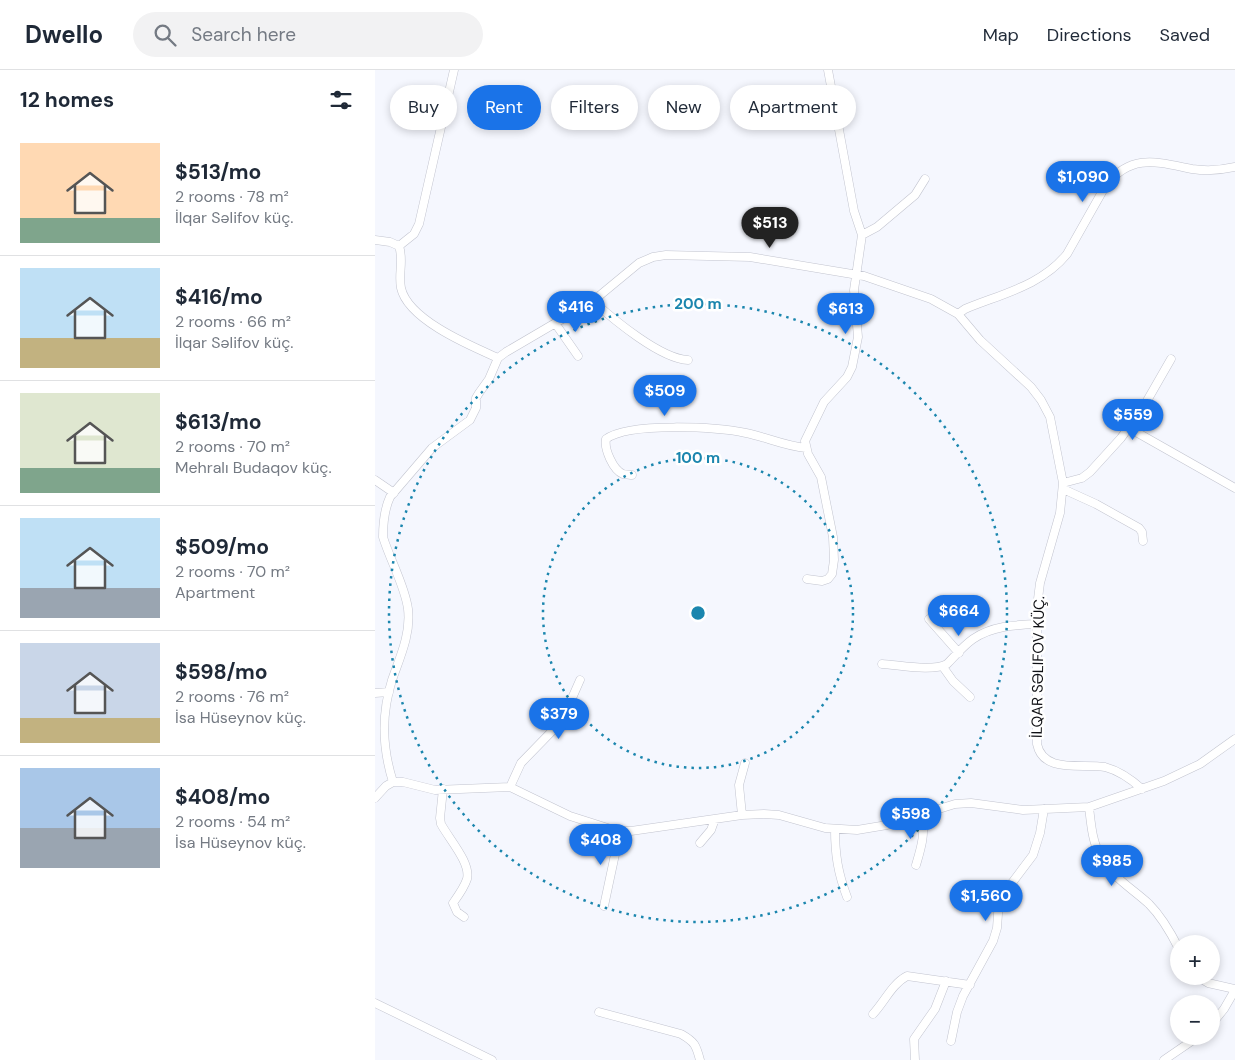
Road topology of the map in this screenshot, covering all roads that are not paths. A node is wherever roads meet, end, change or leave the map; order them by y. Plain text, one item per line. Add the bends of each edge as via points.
1 (454, 70) edge
2 (828, 70) edge
3 (1235, 167) edge
4 (925, 179) dead end
5 (861, 235) junction
6 (375, 240) edge
7 (399, 246) junction
8 (855, 274) junction
9 (593, 301) junction
10 (958, 314) junction
11 (555, 323) junction
12 (578, 356) dead end
13 (499, 358) junction
14 (1171, 359) dead end
15 (688, 360) dead end
16 (1129, 428) junction
17 (806, 448) junction
18 (632, 475) dead end
19 (375, 480) edge
20 (1063, 486) junction
21 (1235, 488) edge
22 (394, 493) junction
23 (1143, 542) dead end
24 (807, 579) dead end
25 (929, 619) dead end
26 (1037, 624) junction
27 (959, 653) junction
28 (882, 664) dead end
29 (943, 667) junction
30 (580, 680) dead end
31 (389, 692) junction
32 (375, 693) edge
33 (970, 697) dead end
34 (1235, 739) edge
35 (745, 763) dead end
36 (393, 782) junction
37 (510, 787) junction
38 (443, 789) junction
39 (1141, 789) junction
40 (375, 798) edge
41 (1089, 806) junction
42 (1044, 809) junction
43 (742, 815) junction
44 (921, 815) junction
45 (715, 819) junction
46 (835, 829) junction
47 (620, 831) junction
48 (701, 843) dead end
49 (916, 865) dead end
50 (847, 897) dead end
51 (604, 906) dead end
52 (464, 917) dead end
53 (1172, 935) edge
54 (946, 981) junction
55 (969, 984) junction
56 (1216, 985) edge
57 (1235, 990) edge
58 (375, 1003) edge
59 (599, 1012) dead end
60 (873, 1014) dead end
61 (1220, 1015) edge
62 (951, 1041) dead end
63 (1189, 1045) edge
64 (1176, 1057) edge
65 (492, 1060) edge
66 (700, 1060) edge
67 (915, 1060) edge
68 (1164, 1060) edge

1 - 7 street via 419,224
2 - 5 street
3 - 10 street via 1194,169 1154,161 1129,166 1114,175 1106,185 1059,264 1024,286
4 - 5 street via 915,195 877,227
5 - 8 street
6 - 7 street
7 - 13 street via 401,290 422,318
8 - 9 street, İLQAR SƏLIFOV KÜÇ. via 750,257 666,255 639,263
8 - 10 street, İLQAR SƏLIFOV KÜÇ. via 904,288
8 - 17 street via 853,298 858,337 852,367 824,402 805,441
9 - 11 street, İLQAR SƏLIFOV KÜÇ.
9 - 15 street via 660,352
10 - 20 street, İLQAR SƏLIFOV KÜÇ. via 1041,400 1050,417
11 - 12 street
11 - 13 street, İLQAR SƏLIFOV KÜÇ.
13 - 22 street, İLQAR SƏLIFOV KÜÇ. via 476,398 476,408 469,420 432,448
14 - 16 street
16 - 20 street via 1090,472
16 - 21 street
17 - 18 street via 747,433 710,428 641,429 611,435 606,439 605,450 618,470
17 - 24 street via 821,477 833,537 834,560 828,579
19 - 22 street
20 - 23 street via 1139,528
20 - 26 street, İLQAR SƏLIFOV KÜÇ. via 1060,513 1040,583
22 - 31 street, İLQAR SƏLIFOV KÜÇ. via 387,505 383,537 405,596 408,626
25 - 27 street
26 - 27 street via 990,630 972,640
26 - 39 street, İLQAR SƏLIFOV KÜÇ. via 1039,753 1056,764 1105,767 1131,779
27 - 29 street
28 - 29 street
29 - 33 street
30 - 37 street via 565,714 521,763
31 - 32 street
31 - 36 street, İLQAR SƏLIFOV KÜÇ. via 383,722 387,762
34 - 39 street via 1200,764
35 - 43 street via 739,785
36 - 38 street
36 - 40 street
37 - 38 street
37 - 47 street via 570,816
38 - 52 street via 441,824 468,873 453,903
39 - 41 street
41 - 42 street
41 - 53 street via 1094,841 1100,856 1108,868 1157,913
42 - 44 street via 1023,810 971,803 955,804
42 - 55 street via 1037,846 999,900 993,941
43 - 45 street
43 - 46 street via 779,815
44 - 46 street via 881,827
44 - 49 street via 924,836
45 - 47 street
45 - 48 street
46 - 50 street via 835,856
47 - 51 street
54 - 55 street
54 - 60 street via 907,976 899,980
54 - 67 street via 935,1009 914,1039
55 - 62 street via 957,1012
56 - 57 street
57 - 61 street
58 - 65 street
59 - 66 street via 681,1034 697,1047
63 - 64 street
64 - 68 street

